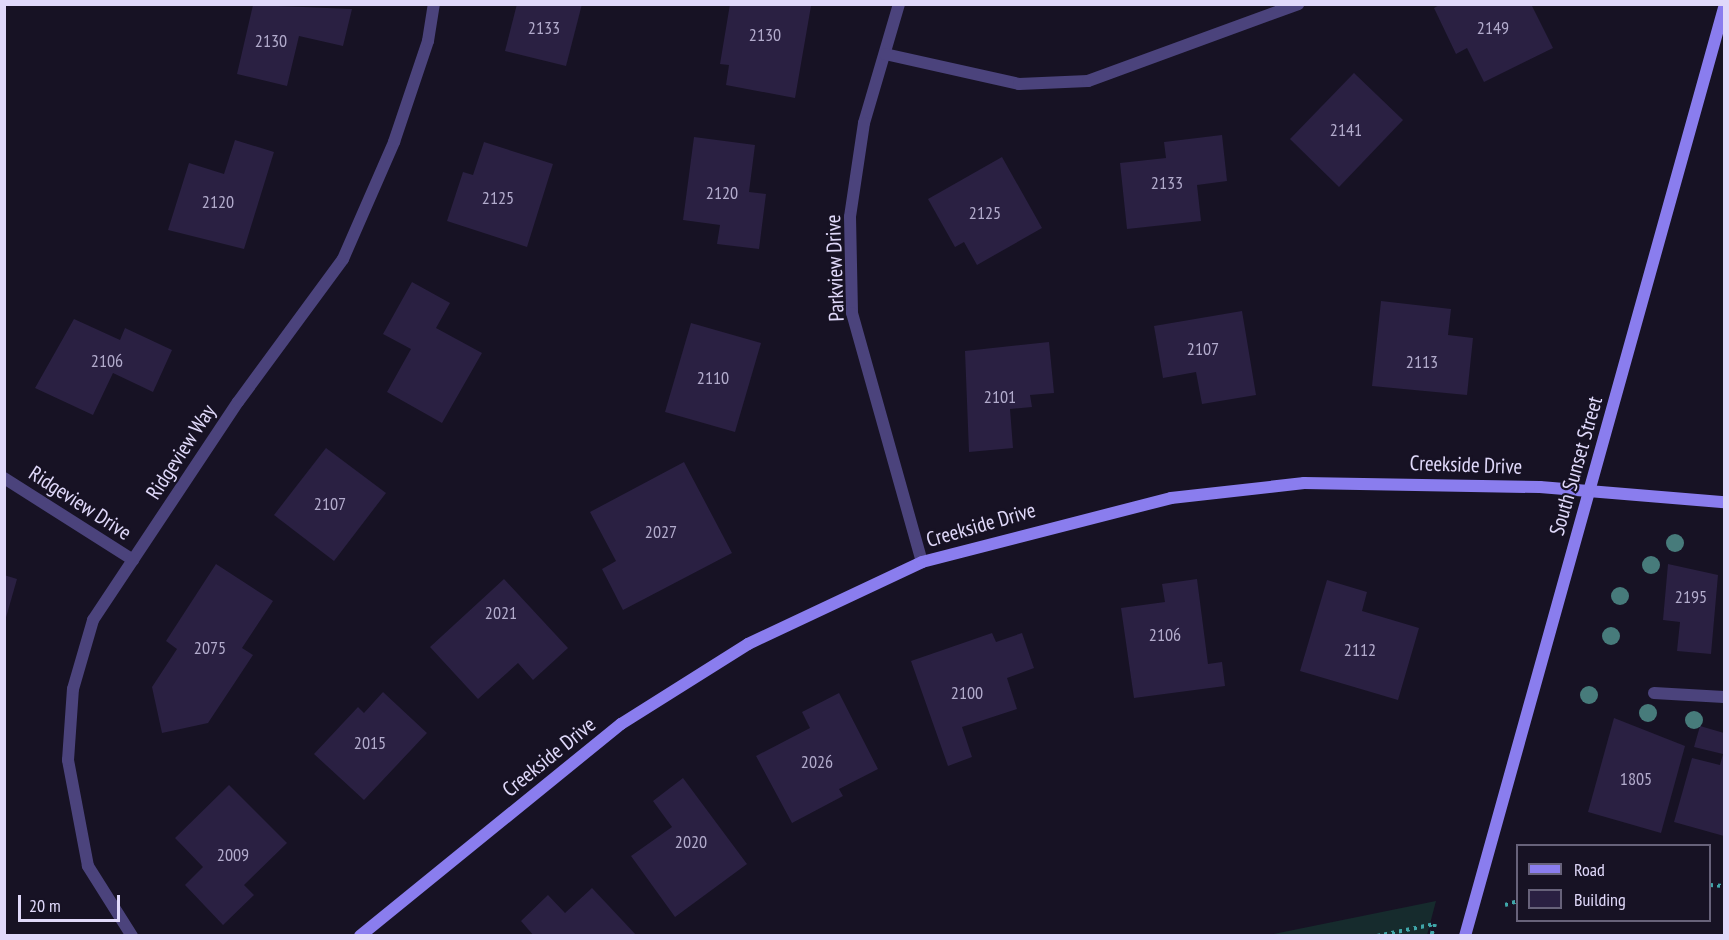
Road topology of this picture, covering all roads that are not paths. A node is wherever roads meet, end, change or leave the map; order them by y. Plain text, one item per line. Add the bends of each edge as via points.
1 (435, 4) edge
2 (899, 4) edge
3 (1298, 4) edge
4 (1725, 8) edge
5 (885, 54) junction
6 (4, 478) edge
7 (1590, 490) junction
8 (1725, 502) edge
9 (133, 560) junction
10 (922, 562) junction
11 (1654, 693) dead end
12 (1725, 697) edge
13 (132, 936) edge
14 (360, 936) edge
15 (1465, 936) edge

1 - 9 street, Ridgeview Way via 428,41 393,142 343,259 238,402
2 - 5 street, Parkview Drive
3 - 5 street via 1088,81 1019,84
4 - 7 street, South Sunset Street
5 - 10 street, Parkview Drive via 864,123 850,217 852,312
6 - 9 street, Ridgeview Drive
7 - 8 street, Creekside Drive
7 - 10 street, Creekside Drive via 1304,483 1170,498
7 - 15 street, South Sunset Street
9 - 13 street, Ridgeview Way via 93,620 73,689 68,760 88,866
10 - 14 street, Creekside Drive via 748,644 621,724
11 - 12 street

